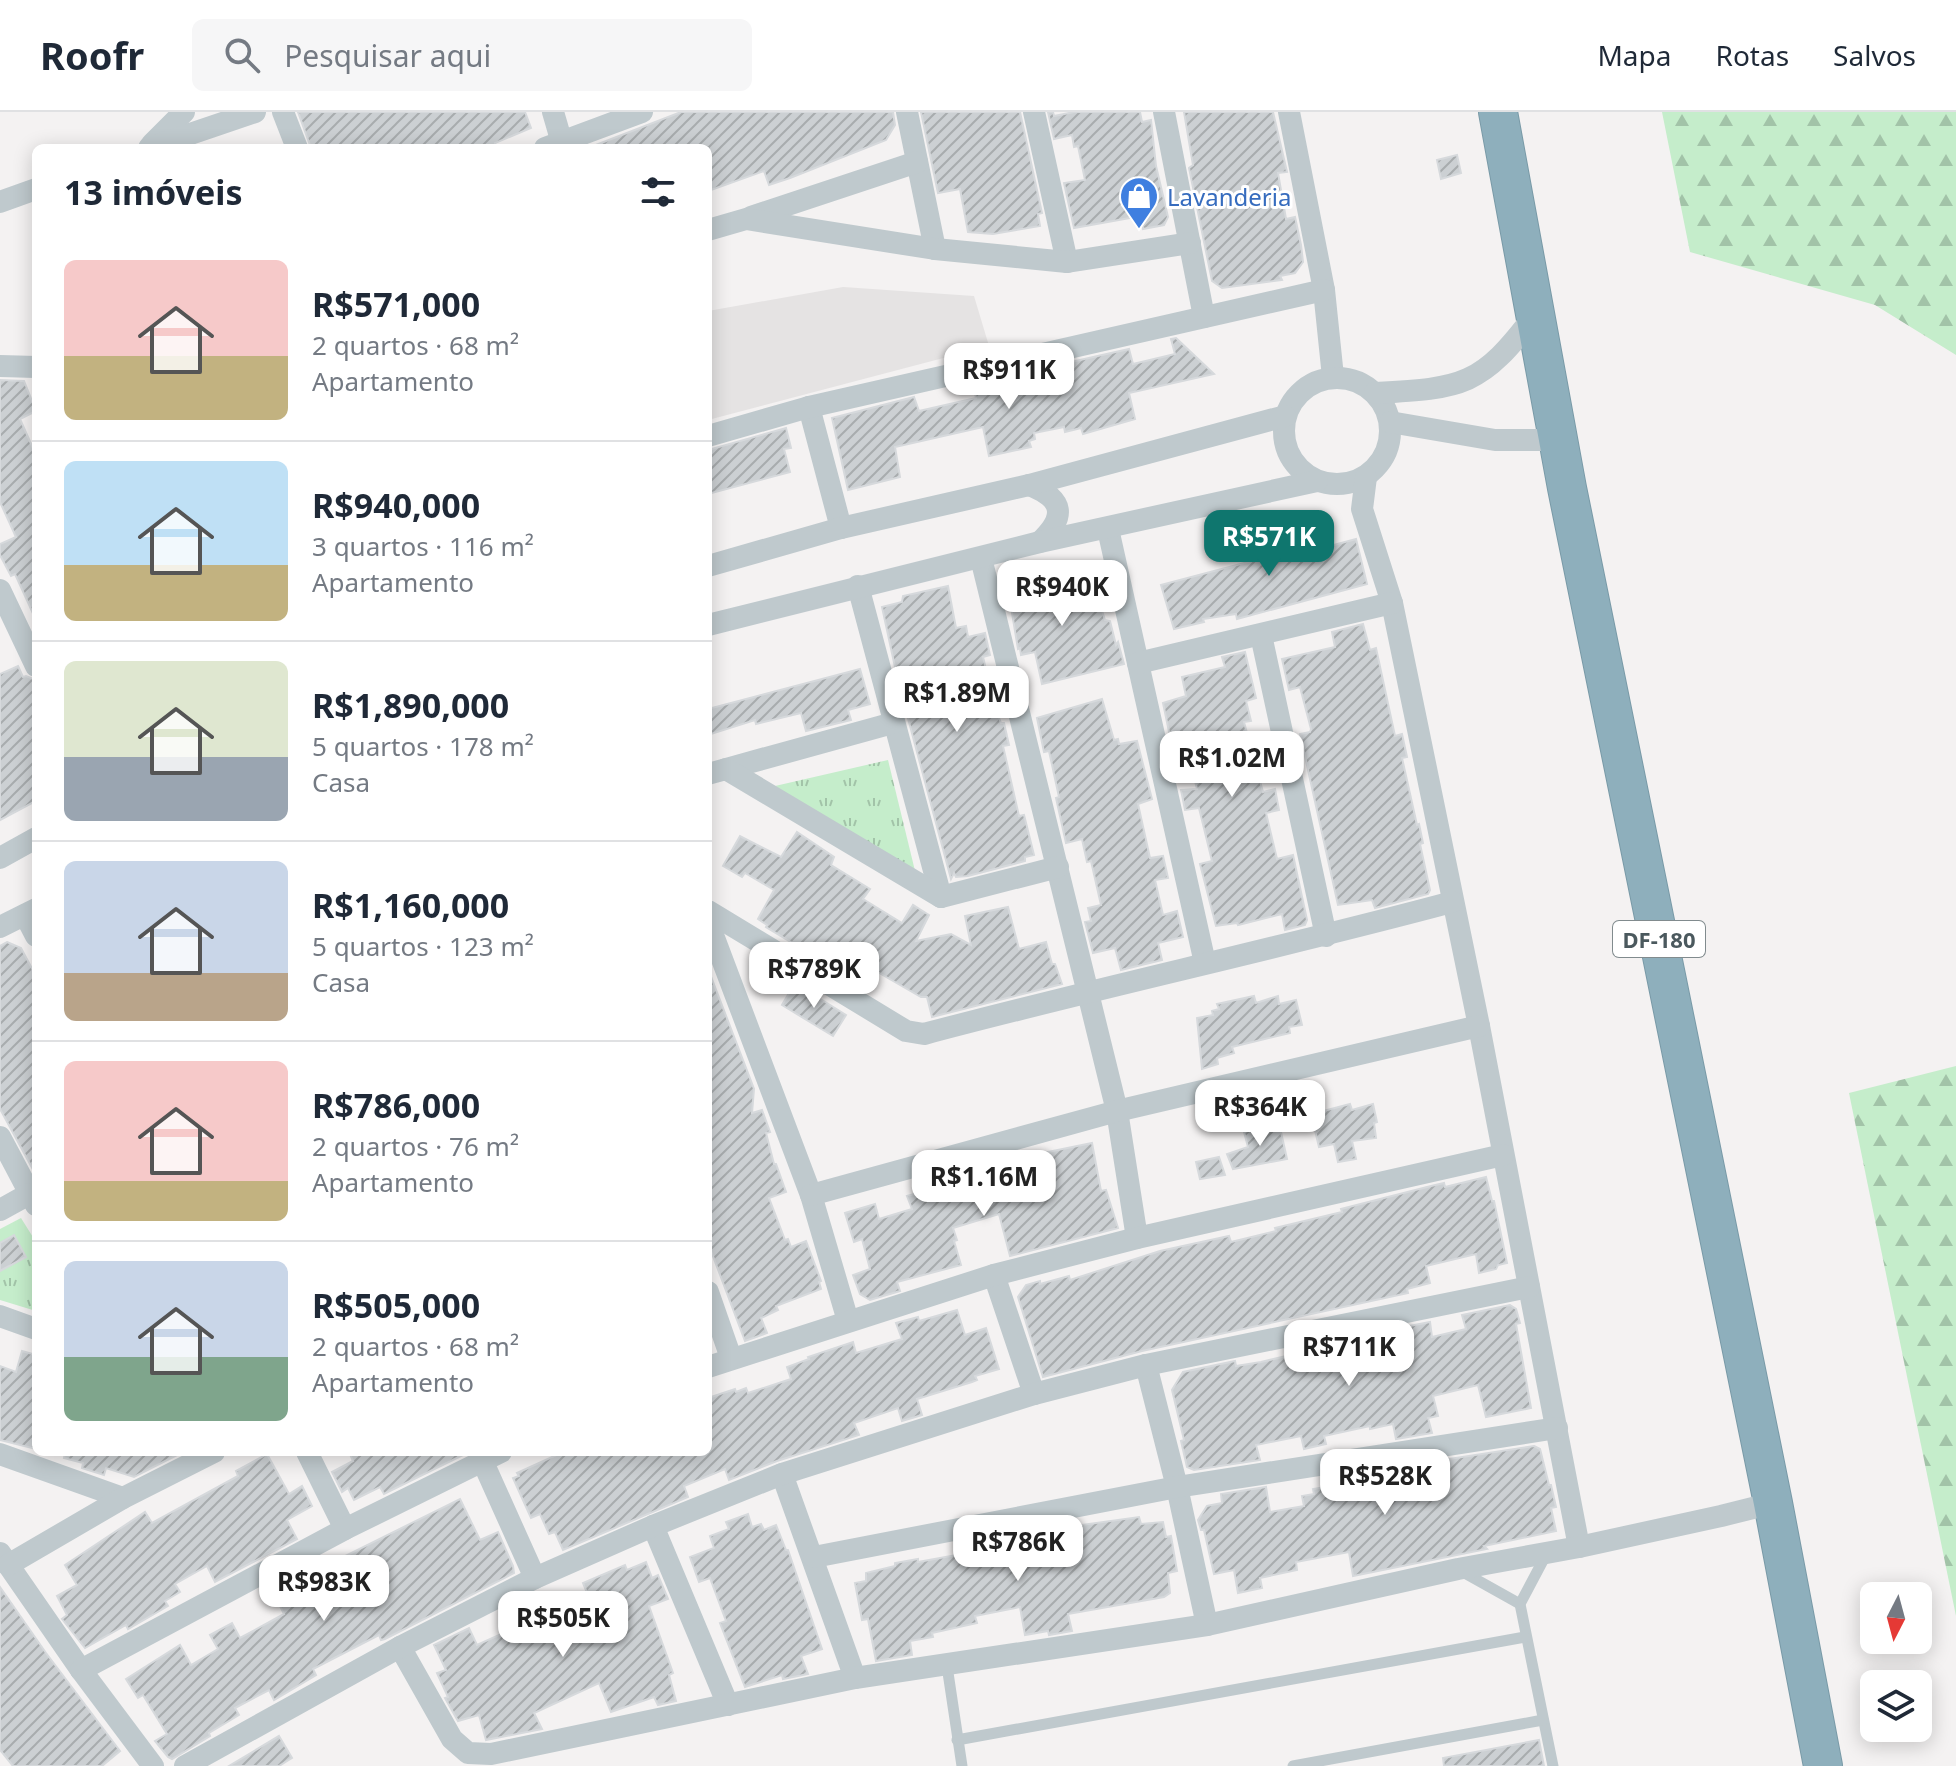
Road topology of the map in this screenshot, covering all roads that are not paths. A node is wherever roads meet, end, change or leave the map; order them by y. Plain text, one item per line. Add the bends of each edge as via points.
1 (184, 112) edge
2 (255, 112) edge
3 (283, 112) edge
4 (553, 112) edge
5 (642, 112) edge
6 (907, 112) edge
7 (1034, 112) edge
8 (1164, 112) edge
9 (1289, 112) edge
10 (1498, 112) edge
11 (152, 144) edge
12 (160, 144) edge
13 (295, 144) edge
14 (554, 144) edge
15 (557, 144) edge
16 (917, 162) junction
17 (32, 190) edge
18 (0, 202) edge
19 (746, 219) junction
20 (712, 229) edge
21 (1190, 243) junction
22 (935, 249) junction
23 (1067, 262) junction
24 (1324, 290) junction
25 (1536, 313) junction
26 (1204, 317) junction
27 (0, 366) edge
28 (32, 368) edge
29 (1333, 377) junction
30 (1375, 393) junction
31 (809, 407) junction
32 (1285, 416) junction
33 (1390, 422) junction
34 (712, 435) edge
35 (1559, 440) junction
36 (1366, 477) junction
37 (1317, 481) junction
38 (1029, 485) junction
39 (1340, 485) junction
40 (1362, 509) junction
41 (841, 528) junction
42 (1108, 529) junction
43 (1040, 542) junction
44 (981, 558) junction
45 (712, 565) edge
46 (858, 586) junction
47 (0, 590) edge
48 (1392, 603) junction
49 (712, 624) edge
50 (1261, 635) junction
51 (32, 658) edge
52 (1138, 663) junction
53 (893, 723) junction
54 (717, 772) edge
55 (32, 840) edge
56 (1, 857) edge
57 (1058, 867) junction
58 (941, 897) junction
59 (1452, 902) junction
60 (30, 912) edge
61 (712, 913) edge
62 (0, 927) edge
63 (712, 933) edge
64 (1326, 936) junction
65 (1205, 963) junction
66 (1086, 991) junction
67 (1479, 1026) junction
68 (1117, 1111) junction
69 (0, 1137) edge
70 (1503, 1155) junction
71 (811, 1195) junction
72 (32, 1197) edge
73 (32, 1199) edge
74 (0, 1210) edge
75 (1137, 1238) junction
76 (994, 1275) junction
77 (1529, 1287) junction
78 (712, 1303) edge
79 (0, 1316) edge
80 (848, 1321) junction
81 (32, 1328) edge
82 (731, 1358) junction
83 (712, 1365) edge
84 (1146, 1365) junction
85 (1034, 1394) junction
86 (1557, 1428) junction
87 (0, 1454) edge
88 (206, 1456) edge
89 (309, 1456) edge
90 (492, 1456) edge
91 (782, 1474) junction
92 (1177, 1487) junction
93 (123, 1498) junction
94 (1773, 1503) junction
95 (653, 1526) junction
96 (345, 1529) junction
97 (1579, 1547) junction
98 (1547, 1552) junction
99 (814, 1557) junction
100 (4, 1559) edge
101 (1458, 1569) junction
102 (535, 1578) junction
103 (1520, 1604) junction
104 (1207, 1625) junction
105 (1525, 1637) junction
106 (400, 1647) junction
107 (947, 1666) junction
108 (81, 1670) junction
109 (855, 1678) junction
110 (728, 1705) junction
111 (1543, 1720) junction
112 (957, 1740) junction
113 (153, 1766) edge
114 (185, 1766) edge
115 (962, 1766) edge
116 (1293, 1766) edge
117 (1553, 1766) edge
118 (1823, 1766) edge

1 - 11 street
2 - 12 street
3 - 13 street
4 - 14 street
5 - 15 street
6 - 16 street
7 - 23 street
8 - 21 street
9 - 24 street
10 - 25 highway, DF-180
16 - 19 street
16 - 22 street
17 - 18 street
19 - 20 street
19 - 22 street
21 - 23 street
21 - 26 street
22 - 23 street
24 - 26 street
24 - 29 street
25 - 30 street via 1479,375 1437,390
25 - 35 highway, DF-180
26 - 31 street
27 - 28 street
29 - 30 street via 1356,381
29 - 32 street via 1312,383 1295,396
30 - 33 street
31 - 34 street
31 - 41 street
32 - 37 street via 1283,431 1292,461
32 - 38 street
33 - 35 street via 1495,440
33 - 36 street via 1387,453
35 - 94 highway, DF-180
36 - 39 street
36 - 40 street
37 - 39 street
37 - 42 street
38 - 41 street
38 - 43 street via 1046,492 1058,511 1058,521
39 - 40 street
40 - 48 street
41 - 45 street
42 - 43 street
42 - 52 street
43 - 44 street
44 - 46 street
44 - 57 street
46 - 49 street
46 - 53 street
47 - 51 street
48 - 50 street
48 - 59 street
50 - 52 street
50 - 64 street
52 - 65 street
53 - 54 street
53 - 58 street
54 - 58 street
55 - 56 street
57 - 58 street
57 - 66 street
59 - 64 street
59 - 67 street
60 - 62 street
61 - 66 street via 906,1031 924,1034
63 - 71 street
64 - 65 street
65 - 66 street
66 - 68 street
67 - 68 street
67 - 70 street
68 - 71 street
68 - 75 street
69 - 72 street
70 - 75 street
70 - 77 street
71 - 80 street
73 - 74 street
75 - 76 street
76 - 80 street
76 - 85 street
77 - 84 street
77 - 86 street
78 - 82 street
79 - 81 street
80 - 82 street
82 - 83 street
84 - 85 street
84 - 92 street
85 - 91 street
86 - 92 street
86 - 97 street
87 - 93 street
88 - 93 street
89 - 96 street
90 - 96 street
90 - 102 street
91 - 95 street
91 - 99 street
92 - 99 street
92 - 104 street
93 - 100 street
94 - 97 street
94 - 118 highway, DF-180
95 - 102 street
95 - 110 street
96 - 108 street
97 - 98 street
98 - 101 street
98 - 103 lane
99 - 109 street
100 - 108 street
101 - 103 lane
101 - 104 street
102 - 106 street
103 - 105 lane
104 - 107 street
105 - 111 lane
105 - 112 lane
106 - 110 street via 452,1739 468,1753 491,1754
106 - 114 street
107 - 109 street
107 - 112 lane
108 - 113 street
109 - 110 street
111 - 116 lane
111 - 117 lane
112 - 115 lane

